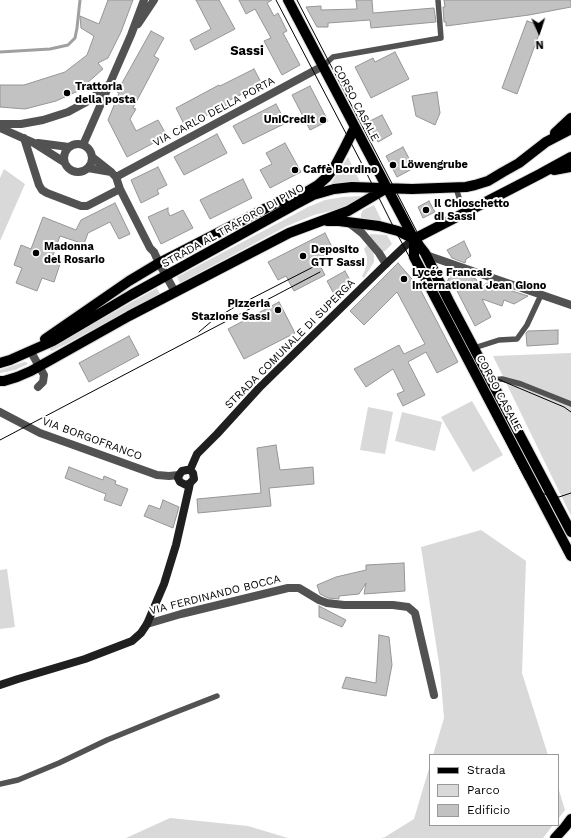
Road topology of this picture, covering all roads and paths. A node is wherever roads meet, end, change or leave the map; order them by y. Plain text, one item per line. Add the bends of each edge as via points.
1 (144, 0) edge
2 (154, 0) edge
3 (288, 0) edge
4 (438, 0) edge
5 (131, 35) junction
6 (323, 66) junction
7 (110, 83) junction
8 (571, 118) edge
9 (0, 124) edge
10 (355, 127) junction
11 (0, 128) edge
12 (571, 129) edge
13 (24, 138) junction
14 (546, 142) junction
15 (34, 143) junction
16 (83, 145) junction
17 (68, 147) junction
18 (92, 157) junction
19 (571, 157) edge
20 (64, 162) junction
21 (571, 167) edge
22 (88, 168) junction
23 (113, 174) junction
24 (540, 174) junction
25 (387, 188) junction
26 (456, 188) junction
27 (120, 189) junction
28 (321, 193) junction
29 (303, 194) junction
30 (294, 205) junction
31 (465, 213) junction
32 (320, 221) junction
33 (348, 222) junction
34 (414, 239) junction
35 (426, 255) junction
36 (159, 263) junction
37 (386, 264) junction
38 (166, 276) junction
39 (175, 292) junction
40 (541, 295) junction
41 (571, 305) edge
42 (474, 348) junction
43 (31, 352) junction
44 (0, 363) edge
45 (39, 366) junction
46 (491, 380) junction
47 (0, 381) edge
48 (38, 387) dead end
49 (571, 404) edge
50 (0, 412) edge
51 (190, 470) junction
52 (179, 475) junction
53 (190, 484) junction
54 (571, 532) edge
55 (571, 556) edge
56 (147, 624) junction
57 (0, 685) edge
58 (434, 695) dead end
59 (217, 696) dead end
60 (0, 784) edge
61 (571, 819) edge
62 (555, 838) edge

1 - 5 street
2 - 5 street
3 - 6 main road, CORSO CASALE
4 - 6 lane via 441,38 334,57
5 - 7 street
6 - 10 main road, CORSO CASALE
6 - 23 street, VIA CARLO DELLA PORTA
7 - 9 street via 90,100 68,112 21,124
7 - 16 street
8 - 14 main road
10 - 25 main road, CORSO CASALE
10 - 29 main road via 334,168 318,185
11 - 13 street
12 - 14 main road
13 - 15 street
13 - 27 street via 39,185 47,193 87,206
14 - 26 main road, STRADA AL TRAFORO DI PINO via 519,163 488,181
15 - 17 street
15 - 20 street
16 - 17 street
16 - 18 street via 91,152
17 - 20 street via 64,154
18 - 22 street
18 - 23 street
19 - 24 main road
20 - 22 street via 69,170 74,172 79,173
21 - 24 main road
22 - 23 street
23 - 27 street
24 - 31 main road
25 - 26 main road, STRADA AL TRAFORO DI PINO
25 - 28 main road, STRADA AL TRAFORO DI PINO via 352,187
25 - 32 main road via 348,211
25 - 34 main road, CORSO CASALE
26 - 31 lane
27 - 36 street
28 - 29 main road
28 - 30 main road, STRADA AL TRAFORO DI PINO
29 - 30 main road
29 - 36 main road via 278,202
30 - 38 main road, STRADA AL TRAFORO DI PINO
31 - 34 main road
32 - 33 main road
32 - 39 main road via 289,233
33 - 34 main road via 395,230
33 - 37 street via 362,233
34 - 35 main road, CORSO CASALE
34 - 37 street, STRADA COMUNALE DI SUPERGA
34 - 55 main road, CORSO CASALE via 414,257
35 - 40 street
35 - 42 main road, CORSO CASALE
36 - 38 street
36 - 43 main road via 43,340
37 - 51 street, STRADA COMUNALE DI SUPERGA via 259,388 197,454
38 - 39 street
38 - 43 main road, STRADA AL TRAFORO DI PINO
39 - 45 main road
40 - 41 street
40 - 42 lane via 527,325 517,338 499,340
42 - 46 main road, CORSO CASALE
43 - 44 main road, STRADA AL TRAFORO DI PINO
43 - 45 street
45 - 47 main road via 17,377
45 - 48 street via 44,376
46 - 49 lane via 521,384
46 - 54 main road, CORSO CASALE
50 - 52 street, VIA BORGOFRANCO via 40,433 157,475
51 - 52 street via 182,471
51 - 53 street via 194,477
52 - 53 street via 182,483
53 - 56 street via 176,545 164,584
56 - 57 street via 132,641 85,659
56 - 58 street, VIA FERDINANDO BOCCA via 288,588 299,588 327,603 408,607 415,613
59 - 60 lane via 164,716 18,780
61 - 62 main road

